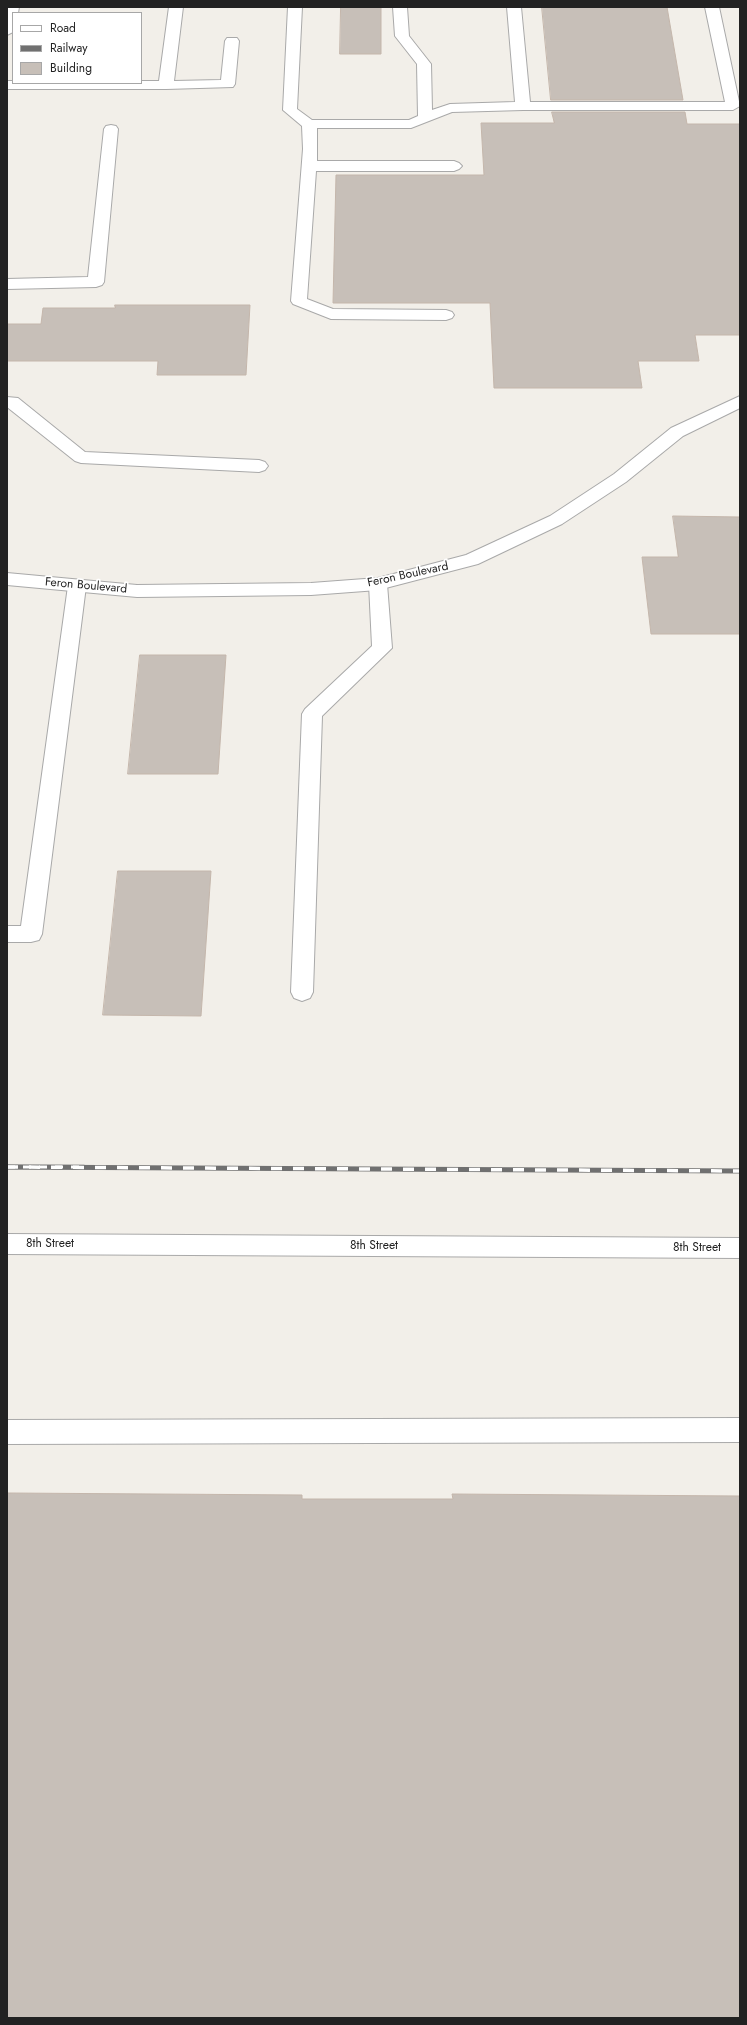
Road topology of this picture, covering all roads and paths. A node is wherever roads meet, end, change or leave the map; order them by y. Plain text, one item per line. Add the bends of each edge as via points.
1 (176, 7) edge
2 (295, 7) edge
3 (400, 7) edge
4 (514, 7) edge
5 (712, 7) edge
6 (10, 10) edge
7 (7, 31) edge
8 (232, 42) dead end
9 (7, 85) edge
10 (166, 85) junction
11 (523, 106) junction
12 (737, 106) edge
13 (425, 118) junction
14 (309, 124) junction
15 (112, 129) dead end
16 (309, 166) junction
17 (454, 166) dead end
18 (7, 284) edge
19 (446, 315) dead end
20 (740, 401) edge
21 (7, 402) edge
22 (259, 466) dead end
23 (7, 579) edge
24 (378, 584) junction
25 (78, 586) junction
26 (7, 934) edge
27 (302, 992) dead end
28 (7, 1244) edge
29 (740, 1248) edge
30 (740, 1430) edge
31 (7, 1432) edge

1 - 10 street
2 - 14 street via 290,110
3 - 13 street via 402,36 424,64
4 - 11 street
5 - 12 street
6 - 7 street
8 - 10 street via 228,84
9 - 10 street
11 - 12 street
11 - 13 street via 450,108
13 - 14 street via 411,124
14 - 16 street
15 - 18 street via 96,282
16 - 17 street
16 - 19 street via 299,301 331,314
20 - 24 street, Feron Boulevard via 677,432 620,478 556,520 472,560
21 - 22 street via 12,402 81,457
23 - 25 street, Feron Boulevard
24 - 25 street, Feron Boulevard via 311,589 137,591
24 - 27 street via 382,648 312,714
25 - 26 street via 31,934
28 - 29 street, 8th Street
30 - 31 street

